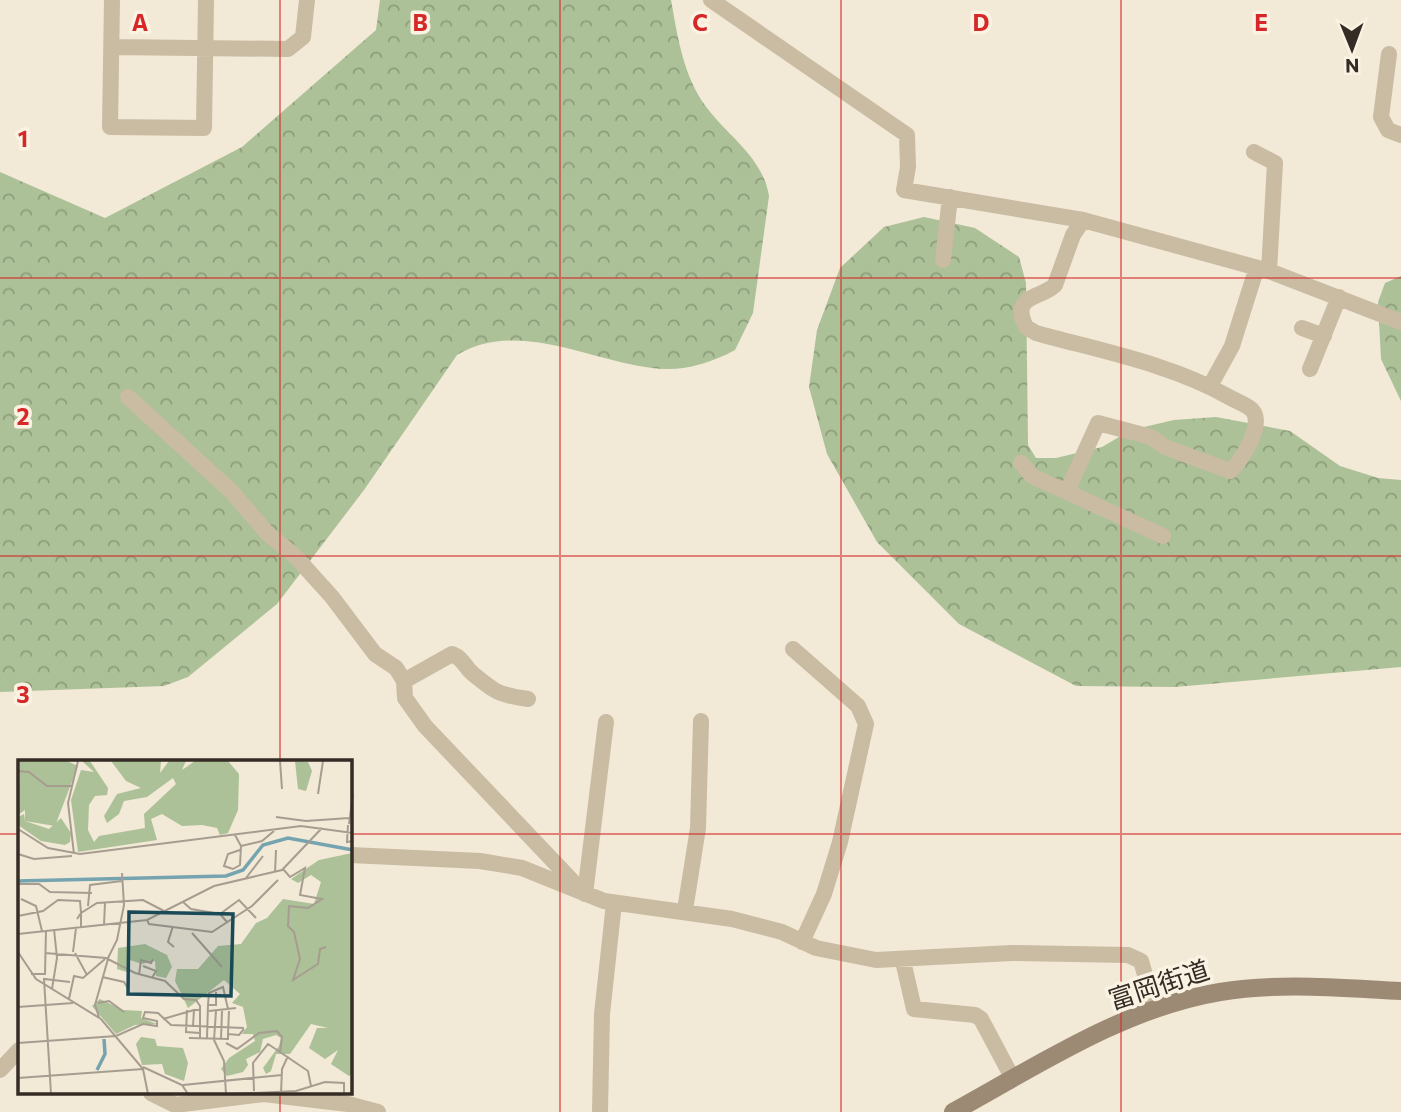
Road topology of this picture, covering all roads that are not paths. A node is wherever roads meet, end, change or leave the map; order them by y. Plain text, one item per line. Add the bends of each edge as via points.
1 (112, 0) edge
2 (206, 0) edge
3 (307, 0) edge
4 (711, 0) edge
5 (112, 47) junction
6 (206, 48) junction
7 (1390, 54) dead end
8 (1401, 135) edge
9 (1254, 152) dead end
10 (950, 197) junction
11 (1083, 220) junction
12 (943, 260) dead end
13 (1263, 270) junction
14 (1339, 297) junction
15 (1401, 322) edge
16 (1301, 328) dead end
17 (1324, 336) junction
18 (1310, 369) dead end
19 (1210, 386) junction
20 (128, 397) dead end
21 (1021, 463) dead end
22 (1068, 489) junction
23 (1163, 536) dead end
24 (793, 649) dead end
25 (404, 681) junction
26 (528, 699) dead end
27 (701, 720) dead end
28 (606, 722) dead end
29 (352, 855) edge
30 (585, 894) junction
31 (614, 903) junction
32 (685, 910) junction
33 (802, 942) junction
34 (903, 961) junction
35 (1401, 991) edge
36 (1155, 1009) junction
37 (18, 1051) edge
38 (0, 1070) edge
39 (1013, 1079) junction
40 (152, 1094) edge
41 (173, 1109) edge
42 (379, 1112) edge
43 (600, 1112) edge
44 (953, 1112) edge

1 - 5 street
2 - 6 street
3 - 6 street via 303,37 296,46
4 - 10 street via 907,135 904,190
5 - 6 street
5 - 6 street via 110,127 191,128 204,128
7 - 8 street via 1381,117 1388,130
9 - 13 street via 1275,163
10 - 11 street
10 - 12 street
11 - 13 street
11 - 19 street via 1055,285 1024,303 1026,327
13 - 14 street
13 - 19 street via 1233,346
14 - 15 street
14 - 17 street
16 - 17 street
17 - 18 street
19 - 22 street via 1252,410 1256,417 1255,428 1230,471 1165,447 1151,437 1098,423
20 - 25 street via 295,556 375,654 396,668
21 - 22 street via 1032,476
22 - 23 street
24 - 33 street via 858,706 866,724 840,842 824,894
25 - 26 street via 452,654 463,659 496,694
25 - 30 street via 405,698 425,726
27 - 32 street via 698,828
28 - 30 street
29 - 30 street via 501,864
30 - 31 street
31 - 32 street
31 - 43 street via 602,1014
32 - 33 street via 757,924
33 - 34 street via 876,960
34 - 36 street via 941,955 1128,955 1140,961
34 - 39 street via 914,1009 981,1019
35 - 36 street, 富岡街道 via 1276,987 1222,992
36 - 39 street, 富岡街道
37 - 38 street
39 - 44 street, 富岡街道
40 - 41 street
41 - 42 street via 264,1094

